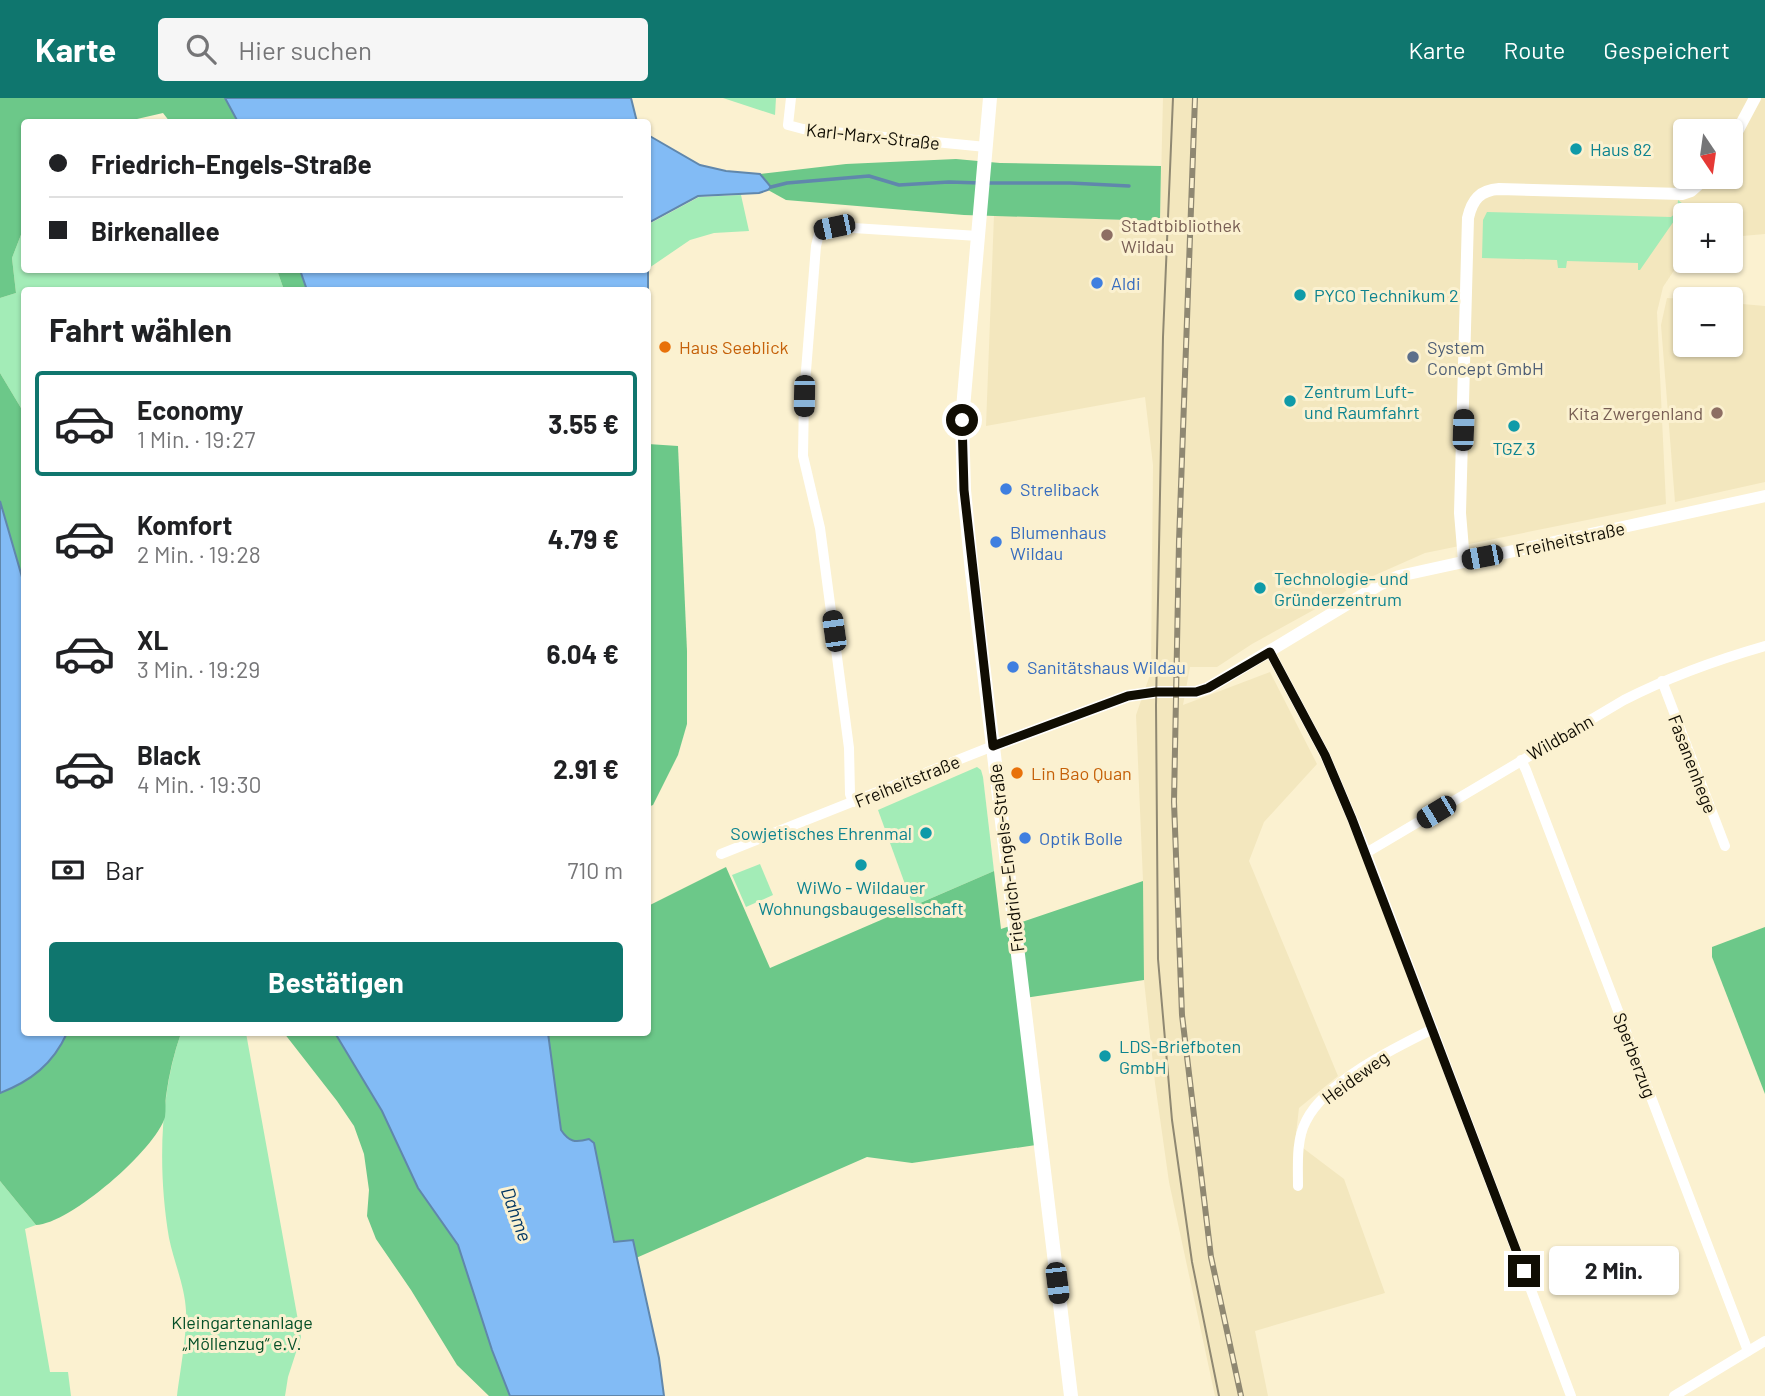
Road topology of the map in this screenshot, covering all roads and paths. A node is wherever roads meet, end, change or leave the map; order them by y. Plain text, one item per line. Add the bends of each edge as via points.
1 (791, 98) edge
2 (990, 98) edge
3 (1755, 98) edge
4 (1743, 120) edge
5 (985, 153) junction
6 (1693, 189) edge
7 (978, 236) junction
8 (1765, 496) edge
9 (1464, 561) junction
10 (1765, 646) edge
11 (1270, 652) junction
12 (1662, 681) junction
13 (993, 746) junction
14 (1521, 760) junction
15 (853, 802) junction
16 (1725, 846) dead end
17 (1366, 853) junction
18 (721, 854) dead end
19 (1433, 1029) junction
20 (1298, 1186) dead end
21 (1765, 1341) edge
22 (1748, 1351) junction
23 (1071, 1396) edge
24 (1572, 1396) edge
25 (1674, 1396) edge

1 - 5 street, Karl-Marx-Straße via 788,125
2 - 5 main road
3 - 4 street
5 - 7 main road, Friedrich-Engels-Straße
6 - 9 street via 1682,194 1487,190 1473,202 1468,218 1460,513
7 - 13 main road, Friedrich-Engels-Straße via 962,420 963,477
7 - 15 street via 838,227 820,230 816,246 803,456 820,528
8 - 9 street, Freiheitstraße
9 - 11 street, Freiheitstraße via 1379,585
10 - 12 street, Wildbahn
11 - 13 street, Freiheitstraße via 1208,688 1128,696
11 - 17 street via 1325,755
12 - 14 street, Wildbahn
12 - 16 street, Fasanenhege
13 - 15 street, Freiheitstraße
13 - 23 main road, Friedrich-Engels-Straße
14 - 17 street, Wildbahn
14 - 22 street, Sperberzug
15 - 18 street, Freiheitstraße
17 - 19 street
19 - 20 street, Heideweg via 1392,1049 1320,1102 1301,1136
19 - 24 street
21 - 22 street
22 - 25 street

